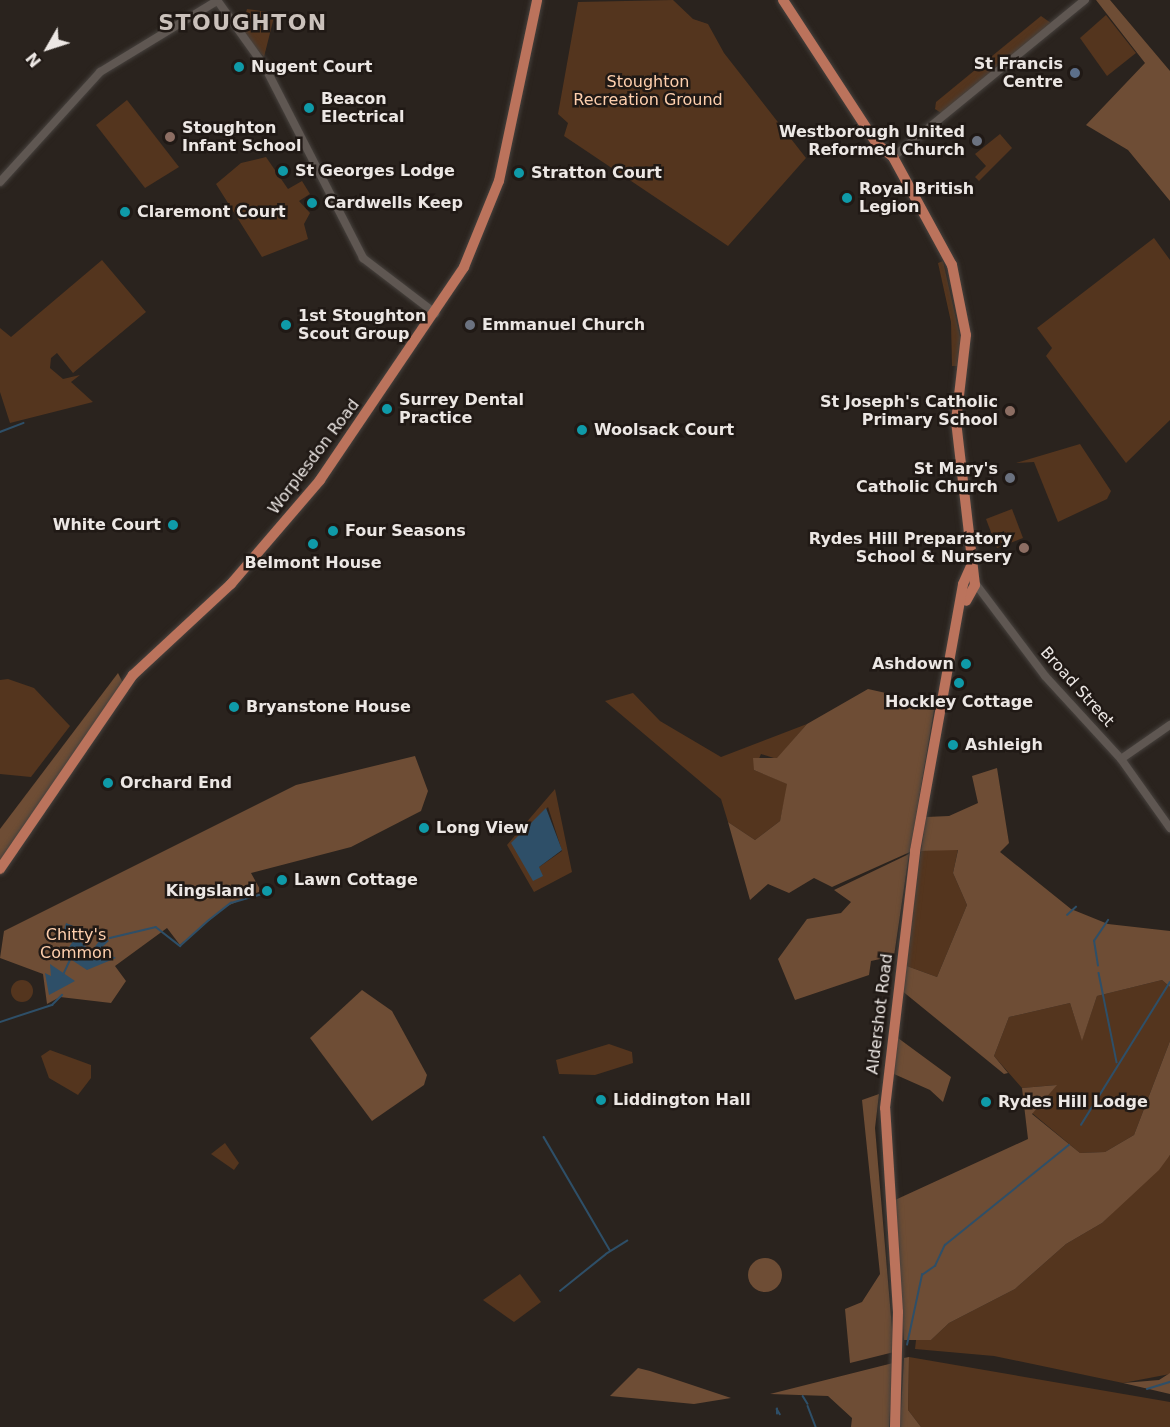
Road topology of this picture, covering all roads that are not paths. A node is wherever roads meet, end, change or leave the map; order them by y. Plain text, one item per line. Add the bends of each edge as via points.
1 (217, 0) edge
2 (537, 0) edge
3 (783, 0) edge
4 (1085, 0) edge
5 (892, 157) junction
6 (0, 182) edge
7 (435, 313) junction
8 (973, 586) junction
9 (1170, 725) edge
10 (1121, 759) junction
11 (1170, 828) edge
12 (0, 870) edge
13 (895, 1427) edge

1 - 6 street via 100,72
1 - 7 street via 265,67 363,258
2 - 7 main road, Worplesdon Road via 490,210 471,254
3 - 5 main road, Aldershot Road via 877,144
4 - 5 street
5 - 8 main road, Aldershot Road via 948,255 961,304 966,345 956,437
7 - 12 main road, Worplesdon Road via 295,510 231,584 133,675
8 - 10 street, Broad Street via 1021,647
8 - 13 main road, Aldershot Road via 963,608 915,851 885,1108 898,1312
9 - 10 street
10 - 11 street, Broad Street

